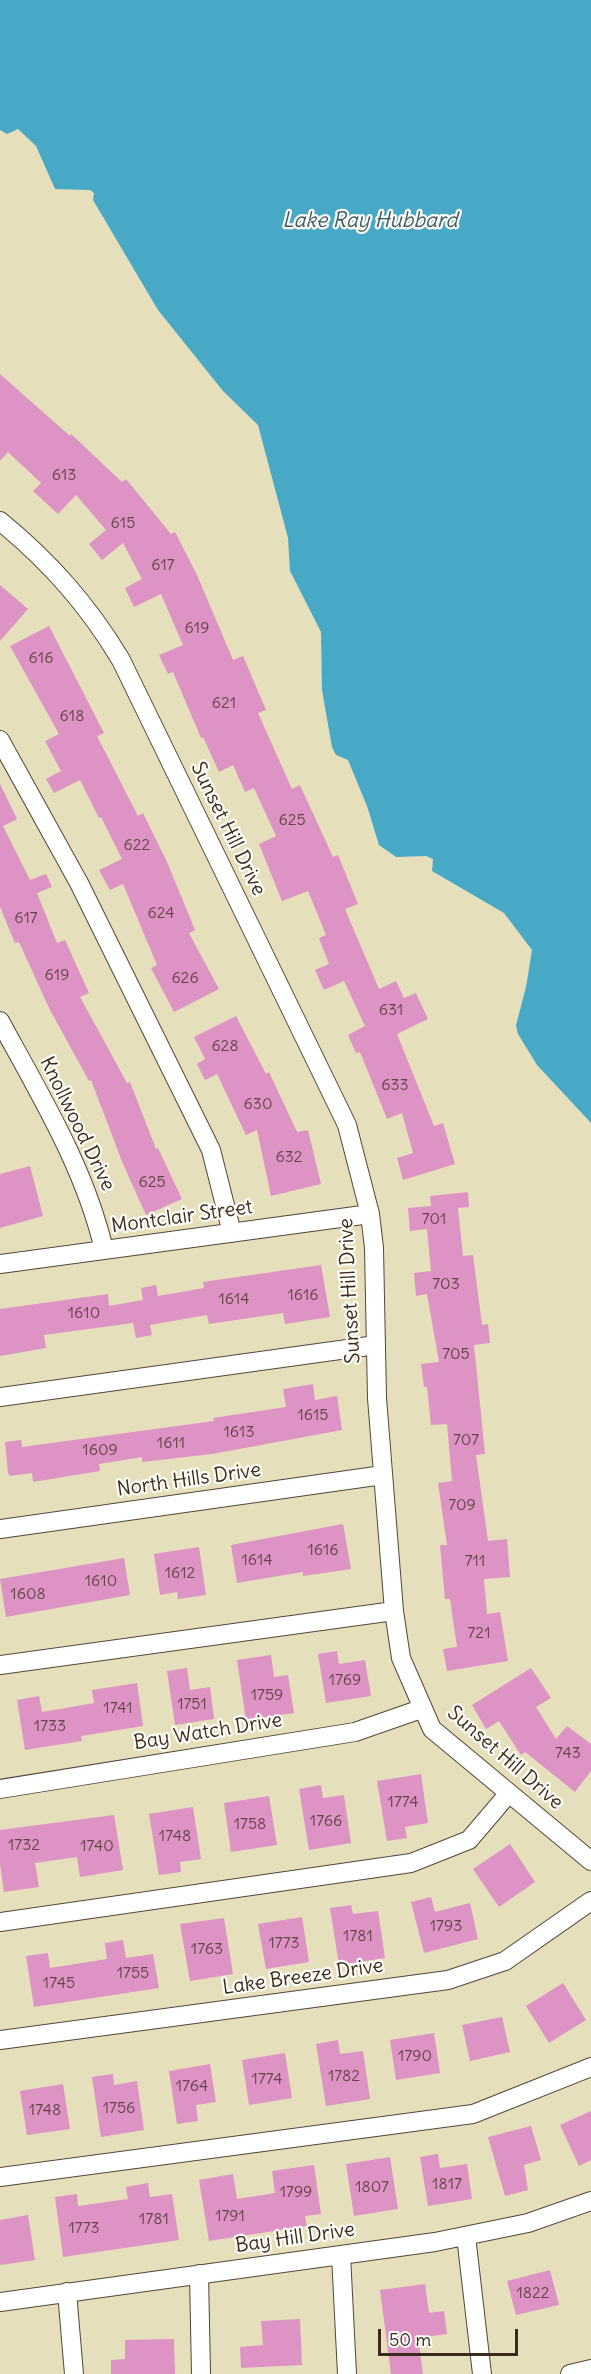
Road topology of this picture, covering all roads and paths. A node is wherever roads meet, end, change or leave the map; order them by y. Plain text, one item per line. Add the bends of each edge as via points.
1 (0, 521) edge
2 (0, 740) edge
3 (0, 1021) edge
4 (370, 1214) junction
5 (232, 1233) junction
6 (104, 1250) junction
7 (0, 1264) edge
8 (376, 1345) junction
9 (0, 1397) edge
10 (383, 1475) junction
11 (0, 1529) edge
12 (394, 1611) junction
13 (0, 1665) edge
14 (421, 1709) junction
15 (0, 1788) edge
16 (510, 1793) junction
17 (591, 1861) edge
18 (591, 1901) edge
19 (0, 1922) edge
20 (0, 2040) edge
21 (591, 2067) edge
22 (0, 2177) edge
23 (591, 2200) edge
24 (466, 2236) junction
25 (341, 2255) junction
26 (199, 2274) junction
27 (67, 2292) junction
28 (0, 2302) edge
29 (591, 2369) edge
30 (74, 2374) edge
31 (201, 2374) edge
32 (346, 2374) edge
33 (483, 2374) edge
34 (570, 2374) edge

1 - 4 street, Sunset Hill Drive via 36,550 73,589 121,660 347,1125
2 - 5 street via 79,883 211,1150
3 - 6 street, Knollwood Drive via 82,1179
4 - 5 street, Montclair Street
4 - 8 street, Sunset Hill Drive
5 - 6 street, Montclair Street
6 - 7 street, Montclair Street
8 - 9 street
8 - 10 street, Sunset Hill Drive
10 - 11 street, North Hills Drive
10 - 12 street, Sunset Hill Drive
12 - 13 street
12 - 14 street, Sunset Hill Drive via 400,1658
14 - 15 street, Bay Watch Drive via 355,1732
14 - 16 street, Sunset Hill Drive via 432,1729
16 - 17 street, Sunset Hill Drive
16 - 19 street via 469,1840 411,1863
18 - 20 street, Lake Breeze Drive via 505,1961 448,1980
21 - 22 street via 473,2114
23 - 24 street, Bay Hill Drive via 570,2211
24 - 25 street, Bay Hill Drive
24 - 33 street
25 - 26 street, Bay Hill Drive
25 - 32 street
26 - 27 street, Bay Hill Drive
26 - 31 street
27 - 28 street, Bay Hill Drive
27 - 30 street
29 - 34 street

